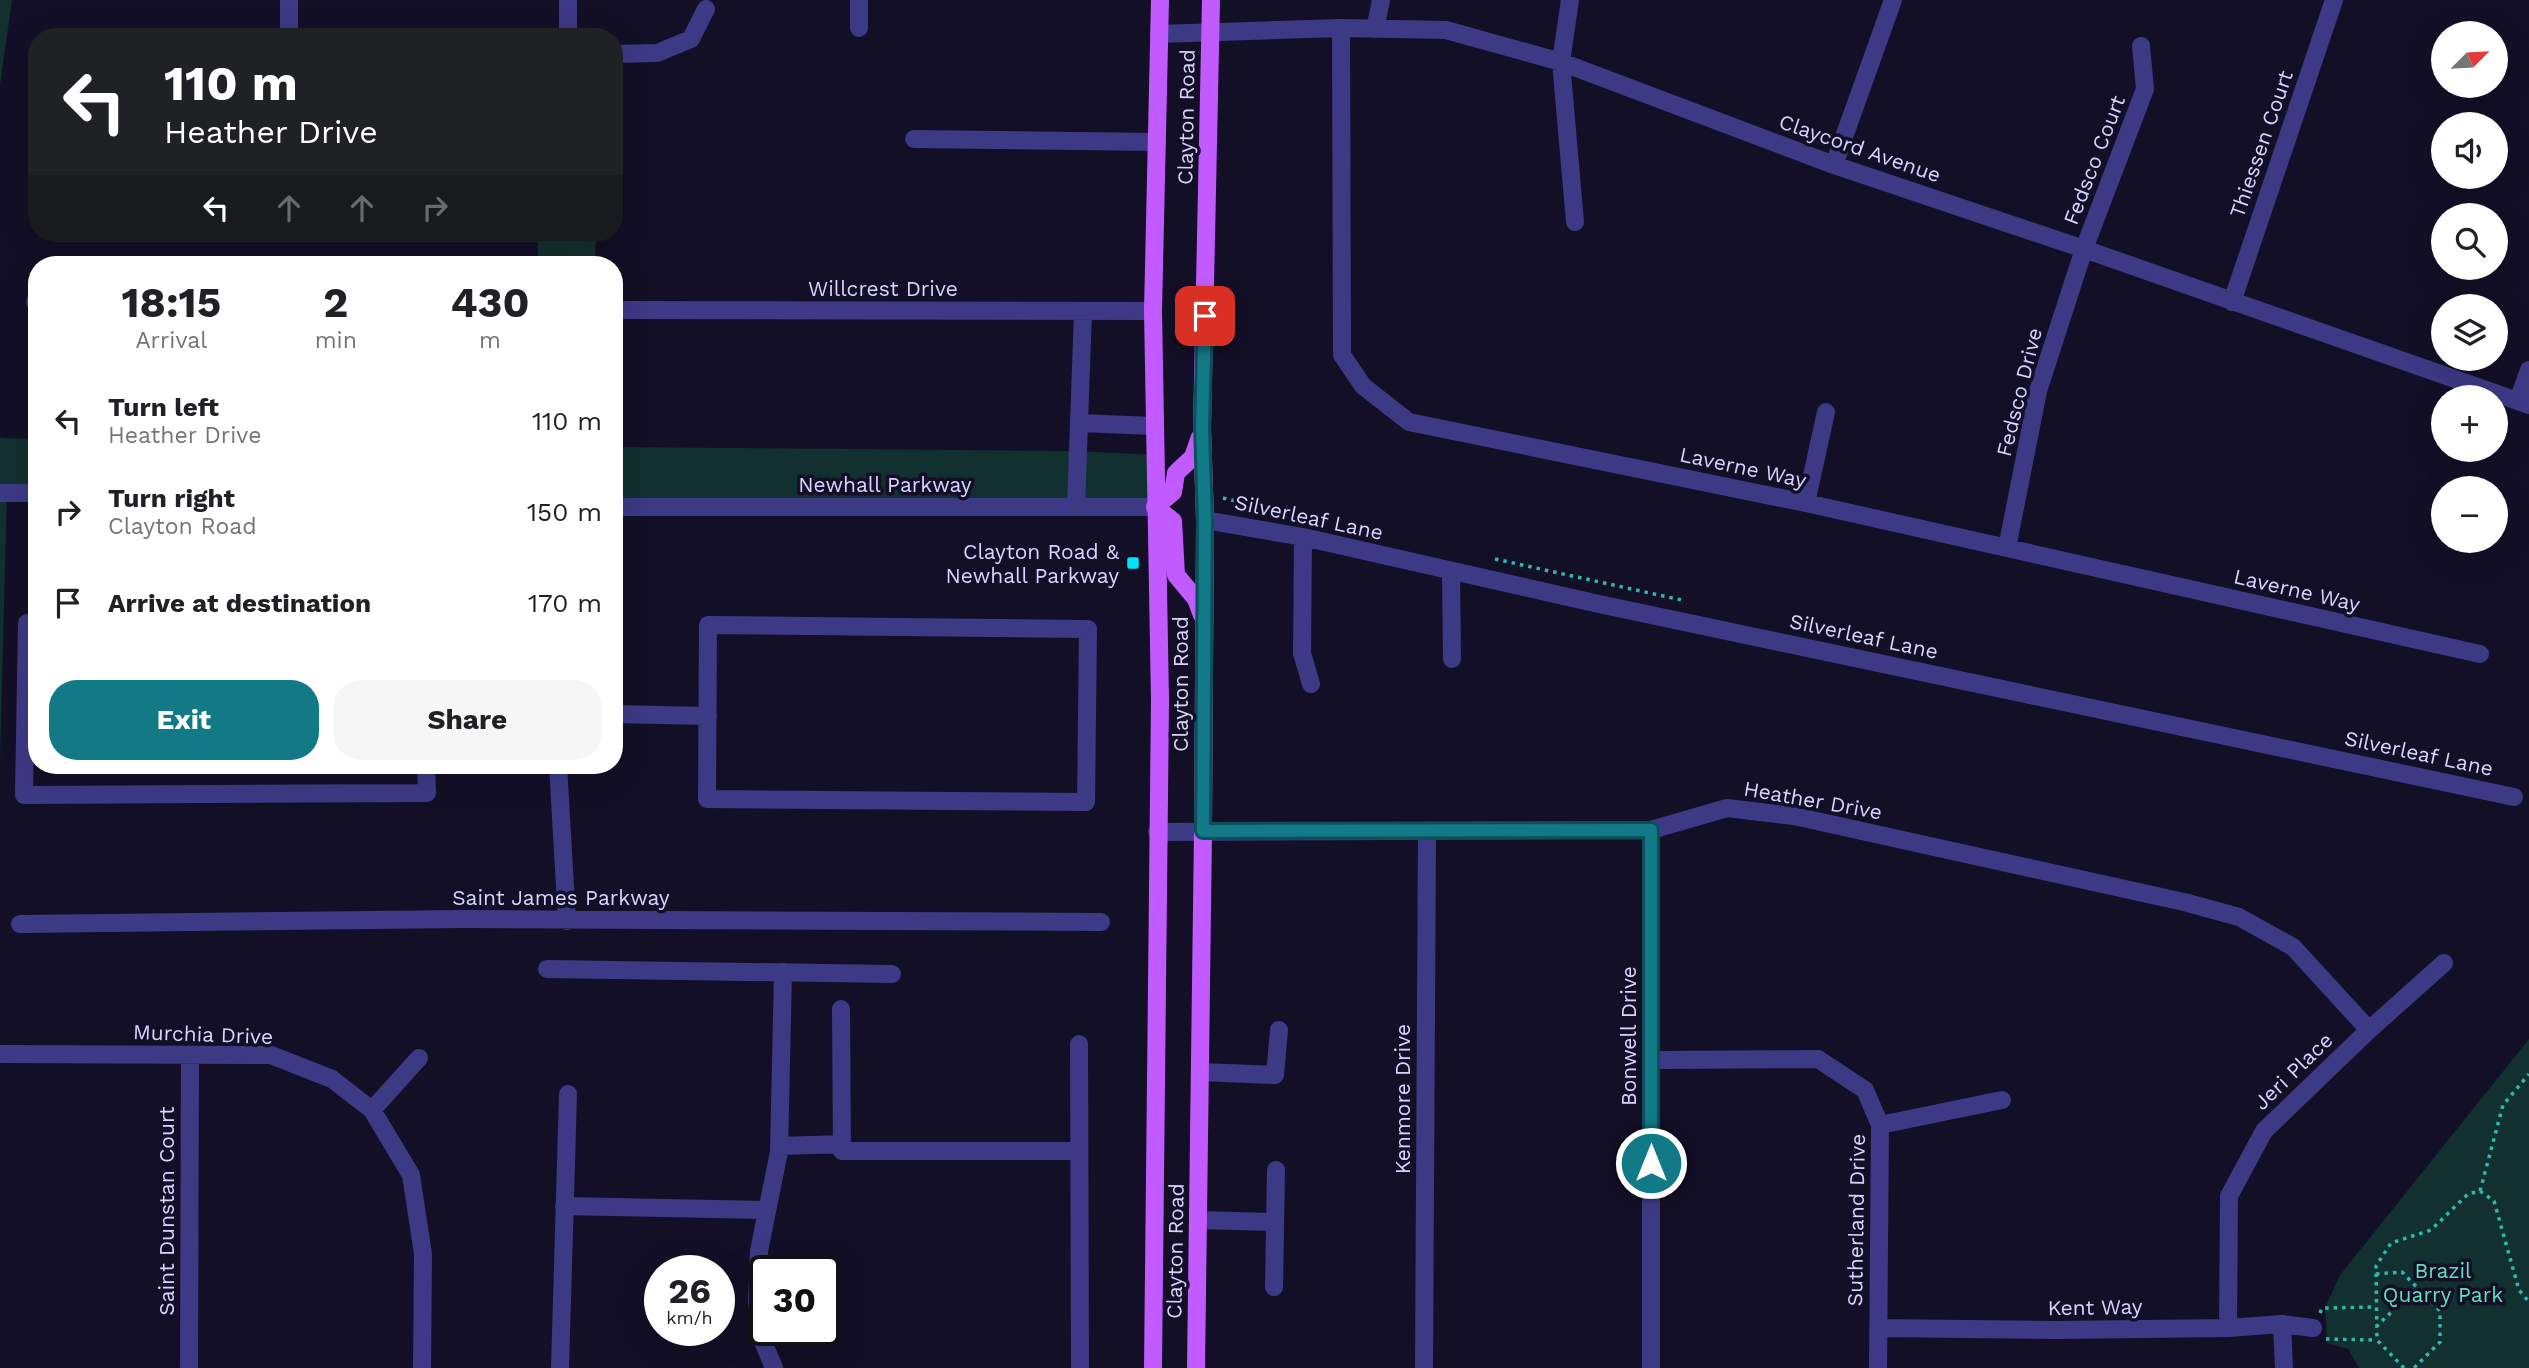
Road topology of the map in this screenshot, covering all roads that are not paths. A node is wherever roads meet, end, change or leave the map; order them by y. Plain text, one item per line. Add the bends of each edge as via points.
1 (289, 0) edge
2 (568, 0) edge
3 (859, 0) edge
4 (1160, 0) edge
5 (1211, 0) edge
6 (1381, 0) edge
7 (1570, 0) edge
8 (1893, 0) edge
9 (2334, 0) edge
10 (706, 9) dead end
11 (289, 28) edge
12 (568, 28) edge
13 (859, 28) dead end
14 (1341, 28) junction
15 (1375, 29) junction
16 (1211, 32) junction
17 (1160, 34) junction
18 (2141, 46) dead end
19 (623, 54) edge
20 (1561, 62) junction
21 (914, 139) dead end
22 (1157, 142) junction
23 (1834, 165) junction
24 (1576, 222) dead end
25 (2084, 249) junction
26 (2232, 302) junction
27 (623, 310) edge
28 (1083, 311) junction
29 (1153, 311) junction
30 (2529, 370) edge
31 (2524, 403) edge
32 (1826, 412) dead end
33 (1079, 423) junction
34 (1154, 426) junction
35 (1202, 427) junction
36 (28, 492) edge
37 (0, 493) edge
38 (1807, 503) junction
39 (1076, 507) junction
40 (1155, 507) junction
41 (623, 508) edge
42 (1205, 520) junction
43 (1303, 537) junction
44 (2007, 548) junction
45 (1451, 571) junction
46 (1203, 621) junction
47 (28, 623) edge
48 (2480, 654) dead end
49 (1452, 659) dead end
50 (1311, 684) dead end
51 (623, 714) edge
52 (708, 716) junction
53 (426, 774) edge
54 (558, 774) edge
55 (2514, 797) dead end
56 (1651, 830) junction
57 (1203, 831) junction
58 (1427, 831) junction
59 (1157, 832) junction
60 (566, 921) junction
61 (1101, 922) dead end
62 (20, 924) dead end
63 (2444, 963) dead end
64 (547, 969) dead end
65 (783, 972) junction
66 (891, 974) dead end
67 (841, 1009) dead end
68 (1279, 1030) dead end
69 (2369, 1030) junction
70 (1079, 1044) dead end
71 (0, 1054) edge
72 (190, 1055) junction
73 (419, 1058) dead end
74 (1651, 1060) junction
75 (1200, 1072) junction
76 (568, 1094) dead end
77 (2002, 1100) dead end
78 (372, 1110) junction
79 (1880, 1125) junction
80 (842, 1144) junction
81 (779, 1146) junction
82 (1079, 1151) junction
83 (1276, 1170) dead end
84 (564, 1206) junction
85 (767, 1210) junction
86 (1199, 1220) junction
87 (1275, 1222) junction
88 (1274, 1287) dead end
89 (2282, 1324) junction
90 (1878, 1328) junction
91 (2228, 1328) junction
92 (2313, 1328) road end
93 (189, 1368) edge
94 (422, 1368) edge
95 (560, 1368) edge
96 (774, 1368) edge
97 (1080, 1368) edge
98 (1153, 1368) edge
99 (1196, 1368) edge
100 (1424, 1368) edge
101 (1651, 1368) edge
102 (1878, 1368) edge
103 (2284, 1368) edge

1 - 11 street
2 - 12 street
3 - 13 street
4 - 17 main road, Clayton Road
5 - 16 main road, Clayton Road
6 - 15 street
7 - 20 street
8 - 23 street
9 - 26 street, Thiessen Court
10 - 19 street via 691,39 657,53
14 - 15 street, Claycord Avenue
14 - 16 street, Claycord Avenue
14 - 38 street, Laverne Way via 1342,355 1363,386 1409,422
15 - 20 street, Claycord Avenue via 1446,30
16 - 17 street, Claycord Avenue
16 - 35 main road, Clayton Road
17 - 22 main road, Clayton Road
18 - 25 street, Fedsco Court via 2145,89
20 - 23 street, Claycord Avenue
20 - 24 street
21 - 22 street
22 - 29 main road, Clayton Road
23 - 25 street, Claycord Avenue
25 - 26 street, Claycord Avenue
25 - 44 street, Fedsco Drive via 2038,391
26 - 31 street, Claycord Avenue
27 - 28 street, Willcrest Drive
28 - 29 street, Willcrest Drive
28 - 33 street
29 - 34 main road, Clayton Road
30 - 31 street
32 - 38 street
33 - 34 street
33 - 39 street
34 - 40 main road, Clayton Road
35 - 40 main road via 1193,457 1176,473 1173,492
35 - 42 main road, Clayton Road
36 - 37 street
38 - 44 street, Laverne Way
39 - 40 street, Newhall Parkway
39 - 41 street, Newhall Parkway
40 - 46 main road via 1172,521 1176,576 1196,599
40 - 59 main road, Clayton Road via 1160,700
42 - 43 street, Silverleaf Lane
42 - 46 main road, Clayton Road
43 - 45 street, Silverleaf Lane
43 - 50 street via 1302,653
44 - 48 street, Laverne Way
45 - 49 street
45 - 55 street, Silverleaf Lane
46 - 57 main road, Clayton Road
47 - 53 street via 24,794 427,793
51 - 52 street
52 - 52 street via 708,799 1086,802 1088,629 708,625
54 - 60 street
56 - 58 street, Heather Drive
56 - 69 street, Heather Drive via 1727,808 1794,816 2239,917 2293,947
56 - 74 street, Bonwell Drive
57 - 58 street, Heather Drive
57 - 59 street, Heather Drive
57 - 75 main road, Clayton Road
58 - 100 street, Kenmore Drive
59 - 98 main road, Clayton Road
60 - 61 street, Saint James Parkway
60 - 62 street, Saint James Parkway
63 - 69 street, Jeri Place
64 - 65 street
65 - 66 street
65 - 81 street
67 - 80 street
68 - 75 street via 1275,1075
69 - 91 street, Jeri Place via 2264,1131 2229,1196
70 - 82 street
71 - 72 street, Murchia Drive
72 - 78 street, Murchia Drive via 271,1055 332,1079
72 - 93 street, Saint Dunstan Court
73 - 78 street
74 - 79 street, Sutherland Drive via 1818,1059 1865,1090
74 - 101 street, Bonwell Drive
75 - 86 main road, Clayton Road
76 - 84 street
77 - 79 street
78 - 94 street, Murchia Drive via 411,1175 423,1254
79 - 90 street, Sutherland Drive
80 - 81 street
80 - 82 street via 842,1151
81 - 85 street
82 - 97 street
83 - 87 street
84 - 85 street
84 - 95 street
85 - 96 street via 759,1251 757,1302 762,1339
86 - 87 street
86 - 99 main road, Clayton Road
87 - 88 street
89 - 91 street, Kent Way
89 - 92 street, Kent Way
89 - 103 street
90 - 91 street, Kent Way
90 - 102 street, Sutherland Drive

